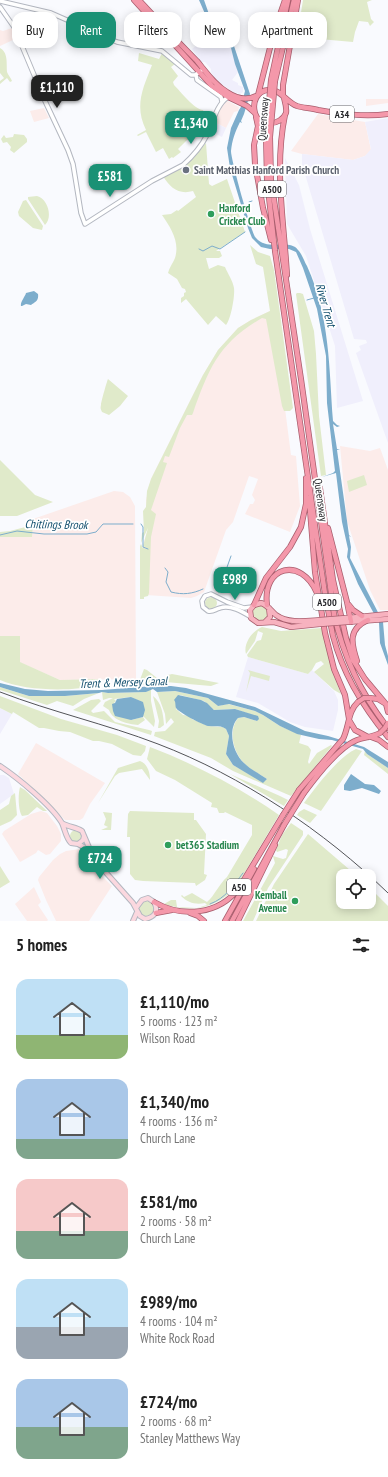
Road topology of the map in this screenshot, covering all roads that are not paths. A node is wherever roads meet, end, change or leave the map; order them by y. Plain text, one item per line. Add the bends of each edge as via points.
1 (134, 0) edge
2 (139, 0) edge
3 (285, 0) edge
4 (288, 0) edge
5 (294, 0) edge
6 (298, 0) edge
7 (0, 1) edge
8 (0, 7) edge
9 (200, 72) junction
10 (273, 81) junction
11 (257, 96) junction
12 (228, 97) junction
13 (284, 97) junction
14 (242, 101) junction
15 (222, 102) junction
16 (296, 106) junction
17 (286, 113) junction
18 (255, 114) junction
19 (388, 114) edge
20 (268, 137) junction
21 (272, 239) junction
22 (282, 240) junction
23 (305, 454) junction
24 (312, 456) junction
25 (320, 488) junction
26 (218, 598) junction
27 (320, 600) junction
28 (348, 602) junction
29 (253, 606) junction
30 (268, 607) junction
31 (218, 609) junction
32 (388, 614) edge
33 (251, 617) junction
34 (384, 617) edge
35 (367, 618) junction
36 (348, 620) junction
37 (264, 622) junction
38 (320, 622) junction
39 (361, 672) junction
40 (387, 705) edge
41 (388, 712) edge
42 (349, 719) junction
43 (388, 722) edge
44 (388, 728) edge
45 (370, 737) junction
46 (388, 737) edge
47 (388, 747) edge
48 (0, 766) edge
49 (302, 792) junction
50 (62, 823) junction
51 (284, 825) junction
52 (74, 828) junction
53 (84, 836) junction
54 (67, 837) junction
55 (270, 837) junction
56 (78, 844) junction
57 (91, 852) junction
58 (256, 875) junction
59 (126, 894) junction
60 (142, 900) junction
61 (154, 902) junction
62 (246, 903) junction
63 (136, 910) junction
64 (172, 910) junction
65 (188, 912) junction
66 (156, 913) junction
67 (143, 920) edge
68 (133, 921) edge
69 (204, 921) edge
70 (226, 921) edge
71 (232, 921) edge
72 (238, 921) edge

1 - 9 highway
2 - 9 highway
3 - 11 highway
4 - 10 highway, Queensway / A500
5 - 10 highway, Queensway / A500
6 - 13 highway via 283,85
7 - 9 street via 50,13 128,45 162,51 191,75
8 - 15 street via 14,27 68,150 85,224 152,181 183,165 207,136
9 - 12 highway via 216,90
9 - 14 highway
9 - 15 street via 197,80 221,97
10 - 20 highway, Queensway / A500, bridge
11 - 13 highway via 270,90
11 - 14 highway
11 - 18 highway
12 - 14 highway
12 - 15 street
13 - 16 highway, A34
13 - 17 highway
14 - 18 highway
16 - 17 highway via 292,106
16 - 19 highway, A34 via 344,114
17 - 18 highway via 278,121 270,123 263,122
17 - 22 highway via 281,143
18 - 21 highway via 258,126 254,145 255,164
20 - 21 highway, Queensway / A500 via 267,180
20 - 22 highway, Queensway / A500 via 271,180
21 - 23 highway, Queensway / A500
22 - 24 highway, Queensway / A500
23 - 27 highway via 312,546
23 - 29 highway via 306,500 301,527 290,547 266,578
23 - 46 highway, Queensway / A500 via 333,637 357,694
24 - 25 highway
24 - 44 highway, Queensway / A500 via 338,634 362,690
25 - 28 highway via 330,538
25 - 39 highway via 343,627 353,660
26 - 29 street via 244,608
26 - 31 street
26 - 31 street via 208,595 202,603 208,612
27 - 30 highway via 305,575 296,570 289,570 279,572 268,584
27 - 42 highway via 334,669 345,695
28 - 35 highway via 353,610
28 - 36 highway
29 - 30 main road via 261,603
29 - 33 main road
30 - 37 main road via 270,617
30 - 38 main road via 277,616 289,620
31 - 33 street via 226,607 240,610
32 - 34 main road
33 - 37 main road via 256,622
34 - 35 main road
35 - 36 main road
35 - 39 highway via 358,626 352,638
36 - 38 main road, bridge
37 - 38 main road via 291,626
39 - 40 highway
40 - 41 highway
40 - 42 highway, bridge via 378,699 362,699 353,707
42 - 45 highway via 355,730
42 - 49 highway, A50 via 343,739
43 - 45 highway, bridge via 380,733
45 - 47 highway
45 - 49 highway, A50 via 347,746
48 - 50 main road via 30,789
49 - 51 highway, A50, bridge
49 - 55 highway, A50, bridge via 283,815
50 - 52 main road
50 - 54 main road
51 - 58 highway, A50
51 - 62 highway, A50
52 - 53 main road via 80,830
52 - 54 main road
53 - 56 main road
53 - 57 main road
54 - 56 main road via 71,843
55 - 65 highway, A50 via 239,888 228,900 209,909
55 - 70 highway, A50
56 - 57 main road
57 - 59 main road via 106,874
58 - 62 highway
58 - 71 highway, A50
59 - 60 main road
59 - 63 main road
60 - 61 main road via 148,898
60 - 63 main road
61 - 64 highway
61 - 66 main road
62 - 72 highway, A50
63 - 67 main road
63 - 68 main road
64 - 65 highway
64 - 66 highway
65 - 69 highway
66 - 67 main road

